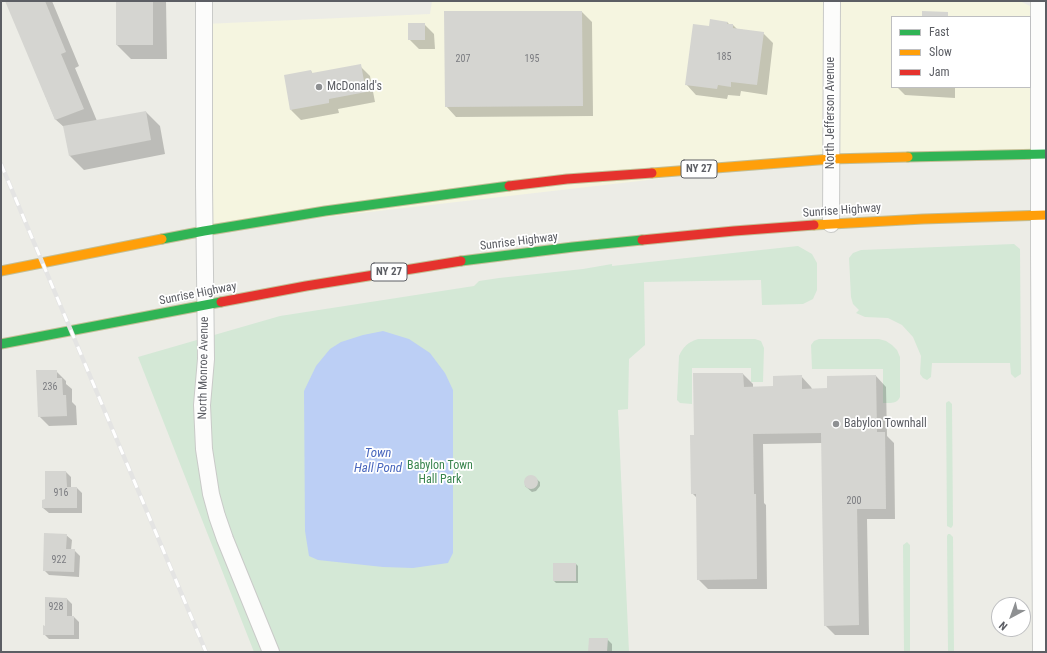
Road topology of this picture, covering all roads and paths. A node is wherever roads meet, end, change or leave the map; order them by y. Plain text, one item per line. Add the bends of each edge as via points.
1 (204, 1) edge
2 (832, 1) edge
3 (1039, 1) edge
4 (1042, 154) edge
5 (831, 159) junction
6 (1042, 214) edge
7 (831, 224) junction
8 (204, 231) junction
9 (18, 268) junction
10 (1, 271) edge
11 (10, 278) dead end
12 (205, 305) junction
13 (1, 344) edge
14 (271, 652) edge
15 (1041, 652) edge

1 - 8 street, North Monroe Avenue
2 - 5 street, North Jefferson Avenue
3 - 4 street
4 - 5 highway, NY 27
4 - 6 street
5 - 7 street, North Jefferson Avenue
5 - 8 highway, NY 27 via 567,179 496,187
6 - 7 highway, Sunrise Highway / NY 27
6 - 15 street
7 - 12 highway, Sunrise Highway / NY 27 via 573,247 439,264
8 - 9 highway, NY 27
8 - 12 street, North Monroe Avenue
9 - 10 highway, NY 27
9 - 11 highway
12 - 13 highway, Sunrise Highway / NY 27
12 - 14 street, North Monroe Avenue via 206,359 202,426 211,494 216,516

